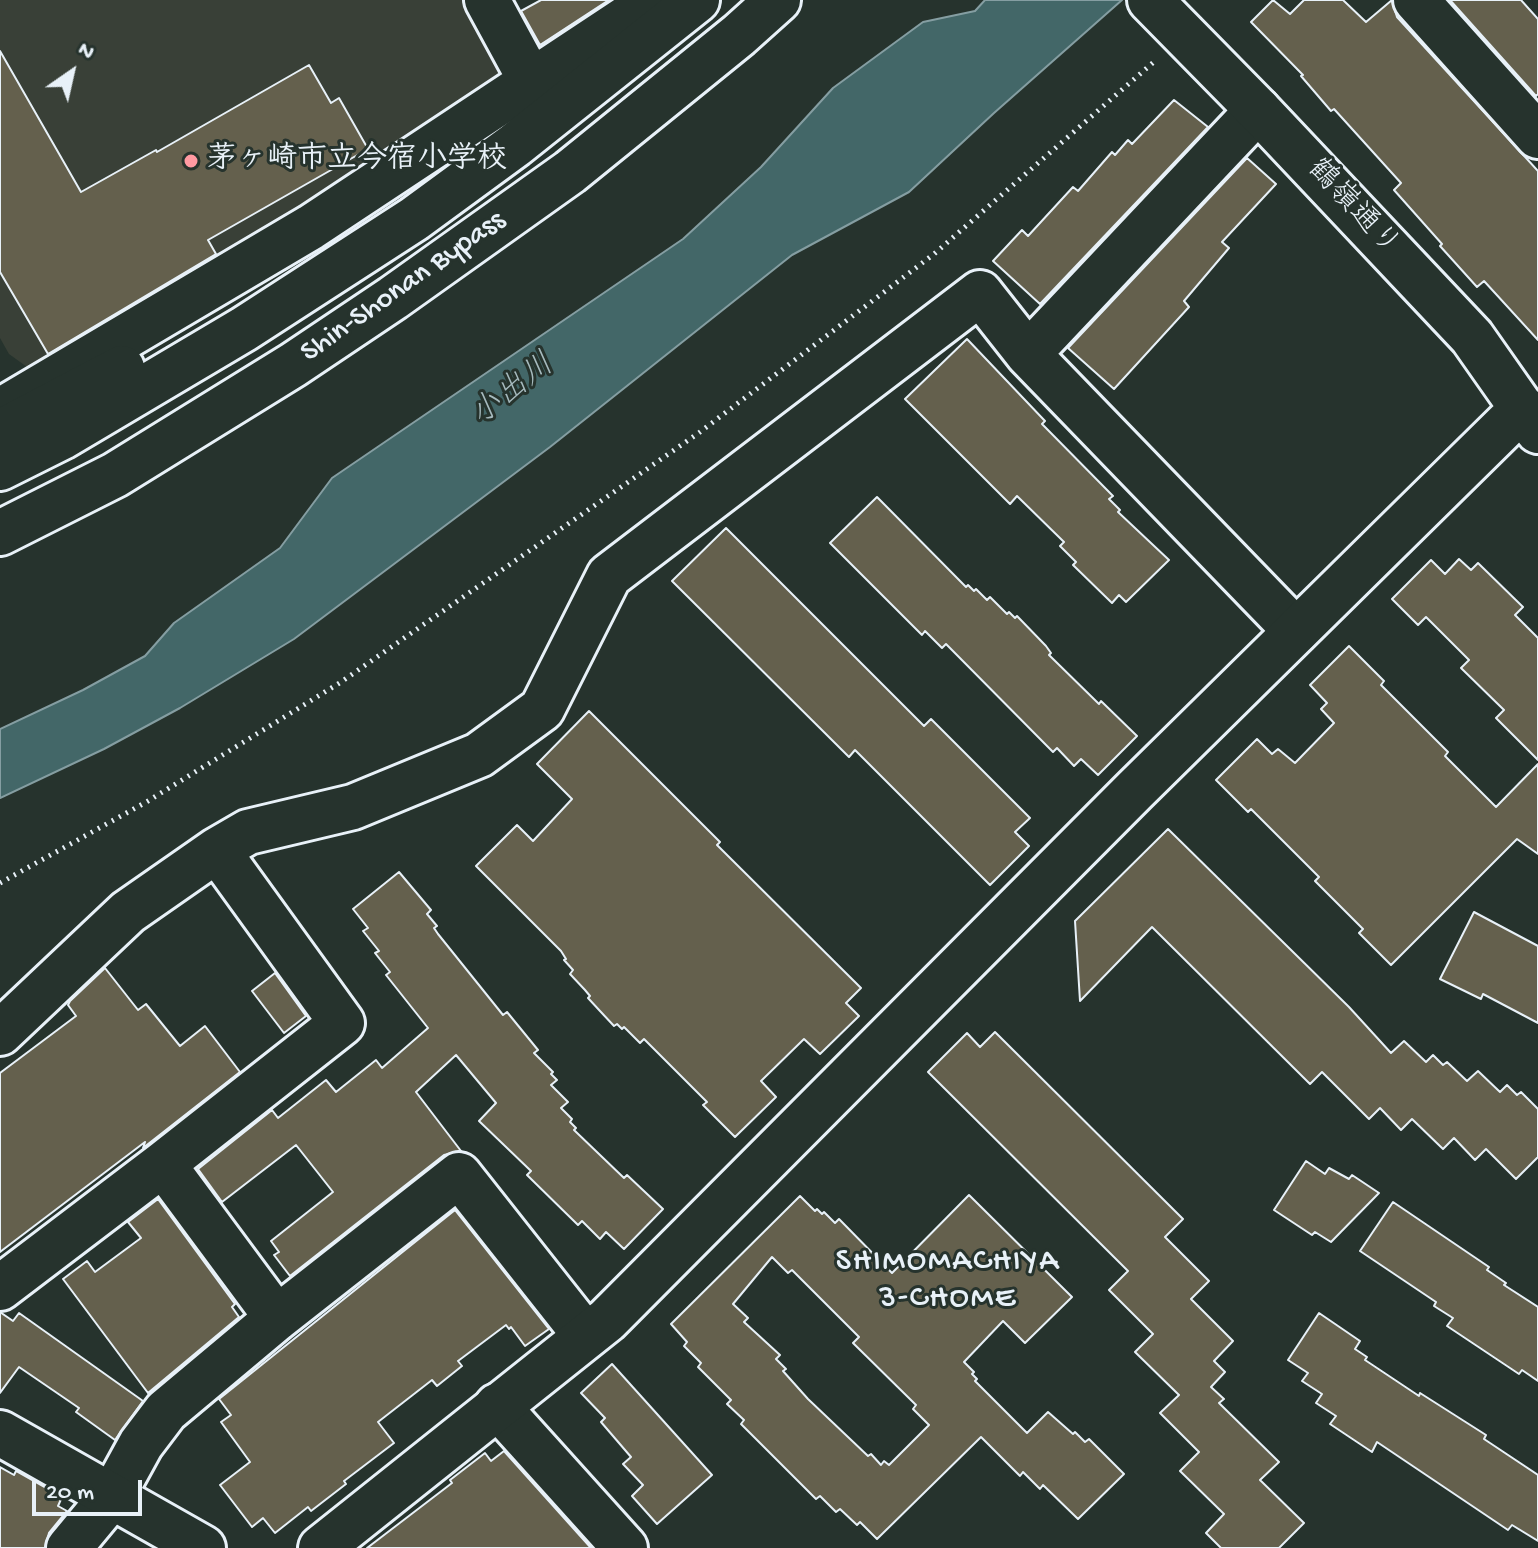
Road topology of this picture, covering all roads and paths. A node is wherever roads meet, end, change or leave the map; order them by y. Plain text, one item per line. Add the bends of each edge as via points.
1 (487, 0) edge
2 (662, 0) edge
3 (697, 0) edge
4 (778, 0) edge
5 (1416, 0) edge
6 (1171, 21) edge
7 (531, 81) junction
8 (1258, 110) junction
9 (1538, 136) edge
10 (515, 145) junction
11 (1028, 354) junction
12 (3, 408) edge
13 (1533, 411) edge
14 (0, 468) edge
15 (115, 475) junction
16 (0, 533) edge
17 (0, 546) edge
18 (1296, 631) junction
19 (217, 850) junction
20 (0, 883) edge
21 (0, 1033) edge
22 (163, 1164) junction
23 (0, 1288) edge
24 (277, 1318) junction
25 (586, 1336) junction
26 (497, 1406) junction
27 (0, 1433) edge
28 (113, 1495) junction
29 (69, 1548) edge
30 (203, 1548) edge
31 (321, 1548) edge
32 (625, 1548) edge

1 - 7 main road
2 - 7 main road
3 - 10 main road, Shin-Shonan Bypass
4 - 15 main road, Shin-Shonan Bypass via 570,172 293,365
5 - 9 main road
6 - 8 main road, 鶴嶺通り
6 - 20 path via 934,254 700,432 341,682 148,801
7 - 12 main road via 311,227
8 - 11 main road
8 - 13 main road, 鶴嶺通り via 1472,337
10 - 12 main road via 288,278
10 - 14 main road, Shin-Shonan Bypass via 414,219 244,329
11 - 18 main road
11 - 19 main road via 980,293 609,576 542,709 479,755 353,807 248,832
13 - 18 main road
15 - 16 main road, Shin-Shonan Bypass
15 - 17 main road
18 - 25 main road
19 - 21 main road via 128,912
19 - 22 main road via 342,1023
22 - 23 main road
22 - 24 main road
24 - 25 main road via 459,1175
24 - 28 main road via 166,1411
25 - 26 main road
26 - 31 main road
26 - 32 main road
27 - 28 main road
28 - 29 main road
28 - 30 main road

